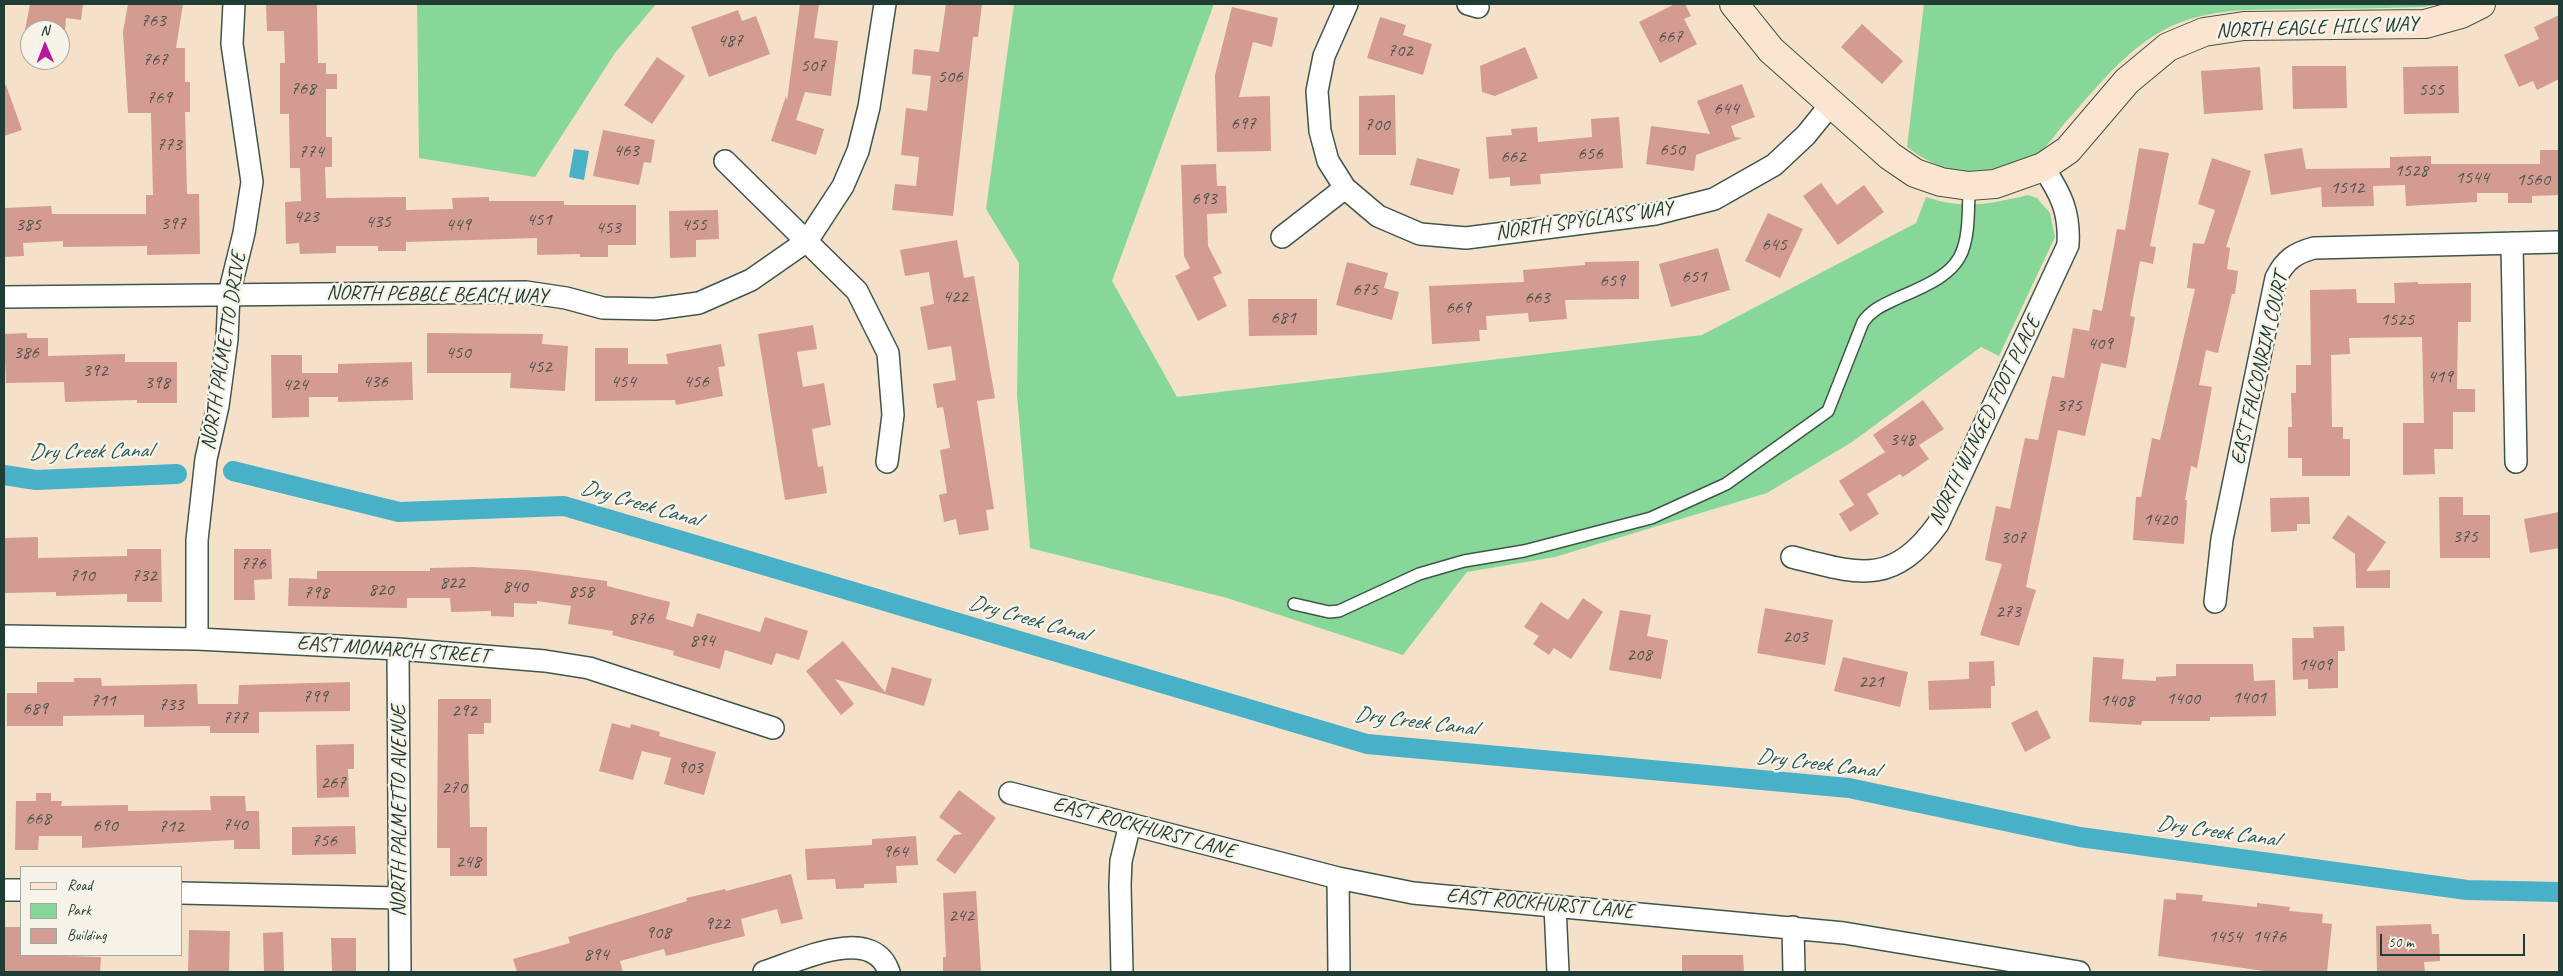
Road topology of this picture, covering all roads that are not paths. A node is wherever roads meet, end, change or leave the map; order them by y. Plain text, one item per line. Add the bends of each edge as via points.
1 (234, 4) edge
2 (886, 4) edge
3 (1347, 4) edge
4 (1734, 4) edge
5 (2481, 4) edge
6 (1832, 104) junction
7 (725, 160) dead end
8 (2043, 167) junction
9 (1969, 186) junction
10 (1345, 188) junction
11 (1282, 237) dead end
12 (807, 241) junction
13 (2559, 242) edge
14 (2512, 243) junction
15 (229, 294) junction
16 (4, 297) edge
17 (887, 462) dead end
18 (2516, 462) dead end
19 (1792, 557) dead end
20 (2215, 602) dead end
21 (1294, 604) dead end
22 (4, 636) edge
23 (197, 639) junction
24 (398, 649) junction
25 (773, 728) dead end
26 (1010, 793) dead end
27 (1130, 824) junction
28 (1338, 878) junction
29 (4, 890) edge
30 (20, 890) edge
31 (182, 894) edge
32 (399, 898) junction
33 (1555, 906) junction
34 (1793, 927) junction
35 (2030, 969) edge
36 (400, 972) edge
37 (764, 972) edge
38 (890, 972) edge
39 (1122, 972) edge
40 (1339, 972) edge
41 (1558, 972) edge
42 (1794, 972) edge
43 (2079, 972) edge

1 - 15 street, NORTH PALMETTO DRIVE via 232,44 252,182
2 - 12 street, NORTH PEBBLE BEACH WAY via 869,107 858,150 843,186
3 - 10 street, NORTH SPYGLASS WAY via 1324,56 1317,91 1320,132 1328,161
4 - 6 street, NORTH EAGLE HILLS WAY via 1771,50
5 - 8 street, NORTH EAGLE HILLS WAY via 2461,14 2425,24 2244,26 2204,32 2168,47 2127,81 2068,150
6 - 9 street, NORTH EAGLE HILLS WAY via 1890,156 1915,173 1941,182
6 - 10 street, NORTH SPYGLASS WAY via 1806,135 1774,165 1714,199 1656,214 1466,238 1420,234 1378,216
7 - 12 street
8 - 9 street, NORTH EAGLE HILLS WAY via 1995,184
8 - 19 street, NORTH WINGED FOOT PLACE via 2065,208 2069,226 2068,245 1938,524 1908,558 1890,567 1868,572 1849,571
9 - 21 lane via 1968,235 1956,263 1933,283 1868,314 1828,411 1726,484 1651,518 1419,574 1339,611 1328,612
10 - 11 street
12 - 15 street, NORTH PEBBLE BEACH WAY via 751,280 699,303 655,309 602,308 526,292
12 - 17 street via 857,291 888,353 893,415
13 - 14 street, EAST FALCONRIM COURT
14 - 18 street
14 - 20 street, EAST FALCONRIM COURT via 2314,248 2290,257 2282,267 2274,288 2222,539
15 - 16 street, NORTH PEBBLE BEACH WAY
15 - 23 street, NORTH PALMETTO DRIVE via 227,339 218,406 206,459 197,540
22 - 23 street, EAST MONARCH STREET
23 - 24 street, EAST MONARCH STREET
24 - 25 street, EAST MONARCH STREET via 567,663
24 - 32 street, NORTH PALMETTO AVENUE
26 - 27 street, EAST ROCKHURST LANE
27 - 28 street, EAST ROCKHURST LANE
27 - 39 street via 1121,861
28 - 33 street, EAST ROCKHURST LANE via 1413,893
28 - 40 street
29 - 30 street
31 - 32 street
32 - 36 street, NORTH PALMETTO AVENUE
33 - 34 street, EAST ROCKHURST LANE
33 - 41 street
34 - 35 street, EAST ROCKHURST LANE via 1844,933
34 - 42 street
35 - 43 street, EAST ROCKHURST LANE
37 - 38 street via 843,947 860,948 876,954

